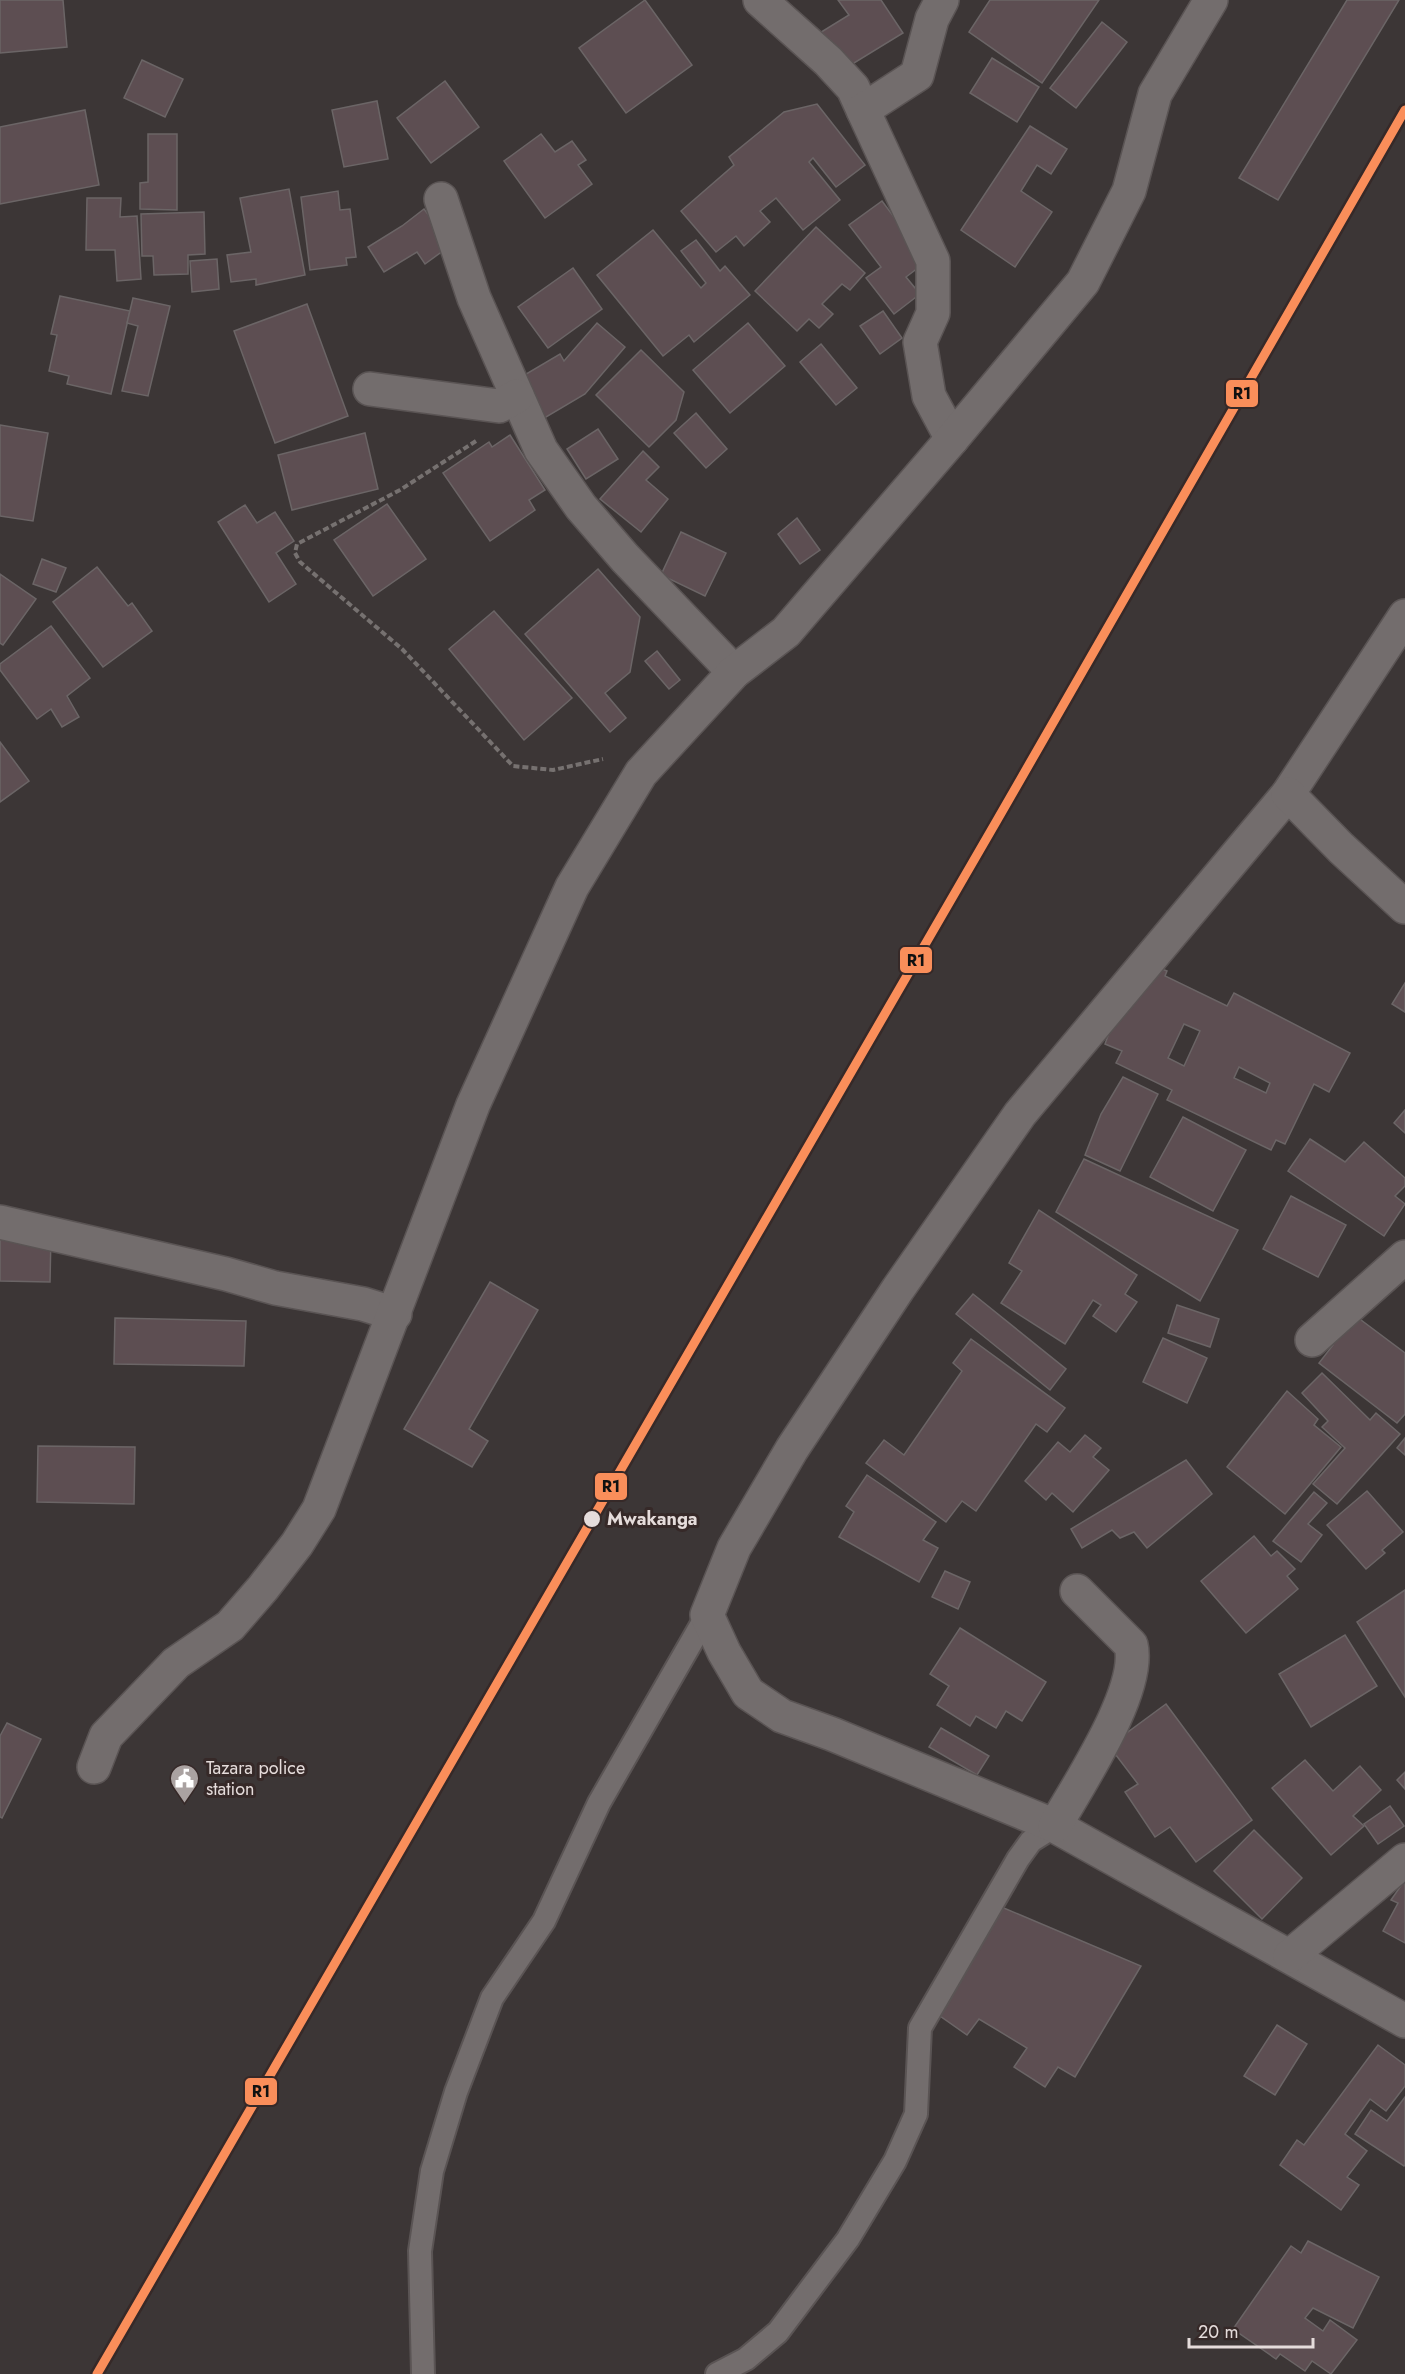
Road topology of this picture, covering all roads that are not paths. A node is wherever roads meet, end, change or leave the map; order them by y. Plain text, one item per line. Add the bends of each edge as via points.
1 (760, 0) edge
2 (942, 0) edge
3 (1211, 0) edge
4 (863, 110) junction
5 (441, 199) dead end
6 (370, 389) dead end
7 (508, 401) junction
8 (952, 439) junction
9 (1405, 616) edge
10 (734, 672) junction
11 (1288, 794) junction
12 (1405, 907) edge
13 (0, 1222) edge
14 (1405, 1257) edge
15 (395, 1314) junction
16 (1312, 1340) dead end
17 (1077, 1591) dead end
18 (706, 1615) junction
19 (94, 1767) dead end
20 (1055, 1826) junction
21 (1405, 1860) edge
22 (1290, 1956) junction
23 (1405, 2021) edge
24 (423, 2374) edge
25 (717, 2374) edge

1 - 4 street via 828,61 853,88
2 - 4 street via 932,19 917,75
3 - 8 street via 1155,94 1129,191 1083,282
4 - 8 street via 933,261 933,313 920,342 929,396
5 - 7 street
6 - 7 street
7 - 10 street via 581,507
8 - 10 street via 786,632
9 - 11 street
10 - 15 street via 641,773 572,887 473,1105
11 - 12 street
11 - 18 street via 1020,1114 792,1449 734,1548
13 - 15 street
14 - 16 street
15 - 19 street via 319,1509 297,1544 230,1626 176,1663 106,1736
17 - 20 street via 1131,1645 1134,1657 1113,1721
18 - 20 street via 748,1693 782,1716
18 - 24 lane via 599,1803 544,1921 492,1998 456,2092 432,2171 420,2251
20 - 22 street
20 - 25 lane via 1031,1841 1018,1859 920,2028 916,2115 895,2161 848,2239 778,2332 746,2359
21 - 22 street
22 - 23 street

